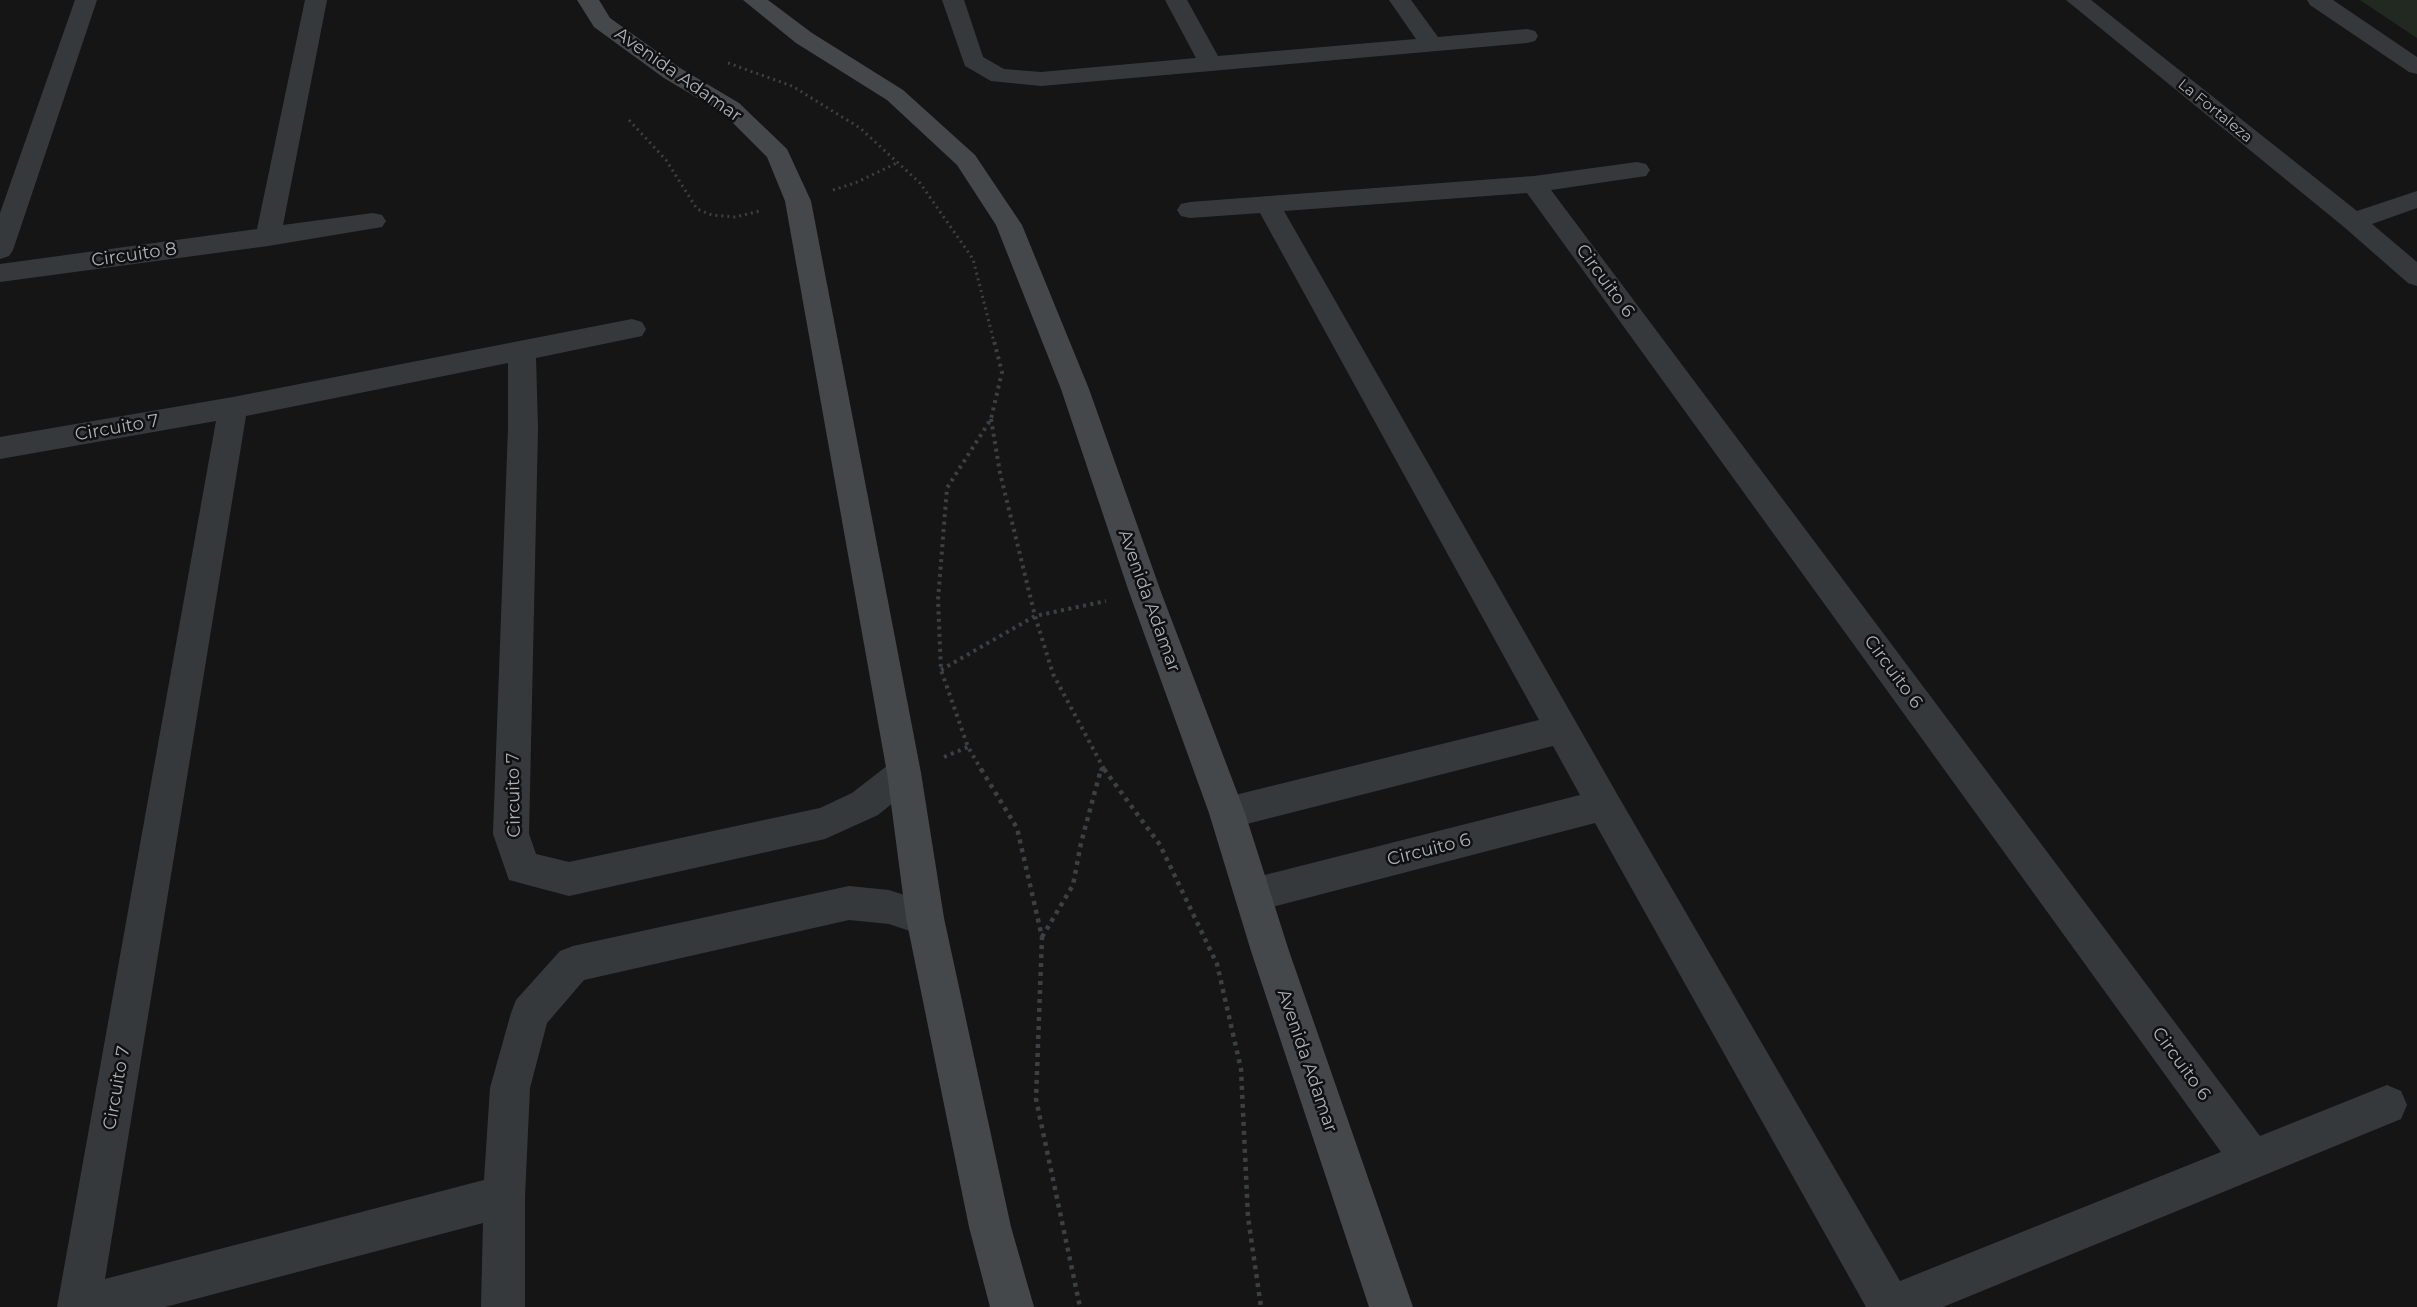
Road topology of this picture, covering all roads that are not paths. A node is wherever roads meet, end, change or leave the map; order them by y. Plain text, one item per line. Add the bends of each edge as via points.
1 (86, 0) edge
2 (316, 0) edge
3 (588, 0) edge
4 (754, 0) edge
5 (953, 0) edge
6 (1176, 0) edge
7 (1400, 0) edge
8 (2076, 0) edge
9 (2318, 0) edge
10 (1527, 36) dead end
11 (1433, 46) junction
12 (1211, 65) junction
13 (2417, 67) edge
14 (1637, 170) dead end
15 (1534, 184) junction
16 (2417, 199) edge
17 (1268, 205) junction
18 (1190, 210) dead end
19 (373, 221) dead end
20 (2353, 221) junction
21 (268, 237) junction
22 (0, 250) edge
23 (0, 273) edge
24 (2417, 277) edge
25 (632, 329) dead end
26 (522, 352) junction
27 (234, 408) junction
28 (0, 448) edge
29 (1563, 729) junction
30 (904, 773) junction
31 (1604, 805) junction
32 (1227, 813) junction
33 (1253, 896) junction
34 (925, 918) junction
35 (2387, 1105) dead end
36 (2252, 1160) junction
37 (504, 1196) junction
38 (81, 1307) edge
39 (503, 1307) edge
40 (1012, 1307) edge
41 (1391, 1307) edge
42 (1890, 1307) edge

1 - 22 street
2 - 21 street
3 - 30 street, Avenida Adamar via 602,22 672,73 731,108 778,154 798,201
4 - 32 street, Avenida Adamar via 804,38 895,94 966,160 1009,225 1075,389
5 - 12 street via 973,61 999,76 1041,79
6 - 12 street
7 - 11 street
8 - 20 street, La Fortaleza
9 - 13 street
10 - 11 street
11 - 12 street
14 - 15 street
15 - 17 street
15 - 36 street, Circuito 6
16 - 20 street
17 - 18 street
17 - 29 street
19 - 21 street, Circuito 8
20 - 24 street, La Fortaleza
21 - 23 street, Circuito 8
25 - 26 street, Circuito 7
26 - 27 street, Circuito 7
26 - 30 street, Circuito 7 via 511,834 522,868 569,879 825,823 865,804
27 - 28 street, Circuito 7
27 - 38 street, Circuito 7
29 - 31 street
29 - 32 street
30 - 34 street, Avenida Adamar
31 - 33 street, Circuito 6
31 - 42 street
32 - 33 street, Avenida Adamar
33 - 41 street, Avenida Adamar
34 - 37 street via 889,907 849,903 573,964 530,1013 510,1088
34 - 40 street, Avenida Adamar via 990,1227
35 - 36 street
36 - 42 street
37 - 38 street, Circuito 7
37 - 39 street

